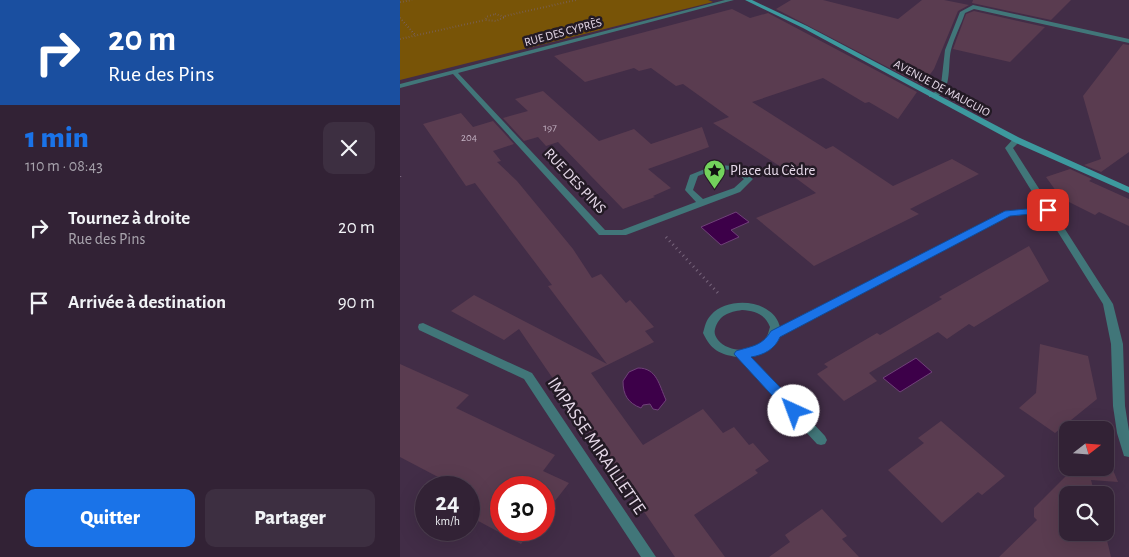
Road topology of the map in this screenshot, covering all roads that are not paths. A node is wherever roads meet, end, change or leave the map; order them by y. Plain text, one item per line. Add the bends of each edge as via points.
1 (731, 0) edge
2 (748, 0) edge
3 (972, 3) edge
4 (1129, 41) edge
5 (454, 72) junction
6 (400, 86) edge
7 (931, 96) junction
8 (1017, 140) junction
9 (1129, 190) edge
10 (702, 203) junction
11 (1048, 210) junction
12 (423, 327) dead end
13 (775, 334) junction
14 (741, 354) junction
15 (822, 440) dead end
16 (1129, 452) edge
17 (649, 557) edge

1 - 5 street, RUE DES CYPRÈS
2 - 7 main road, AVENUE DE MAUGUIO
3 - 4 street
3 - 7 street via 963,12 948,50 944,85 940,92
5 - 6 street, RUE DES CYPRÈS
5 - 10 street, RUE DES PINS via 602,233 623,234
7 - 8 main road, AVENUE DE MAUGUIO
8 - 9 main road, AVENUE DE MAUGUIO
8 - 11 street via 1008,148
10 - 10 street via 689,190 694,174 716,167 735,168 749,179 737,190
11 - 13 street via 1008,213
11 - 16 street via 1108,304 1117,344 1119,406
12 - 17 street, IMPASSE MIRAILLETTE via 528,376
13 - 14 street via 759,351
13 - 14 street via 773,320 768,314 751,307 722,311 709,325 708,333 719,348
14 - 15 street

